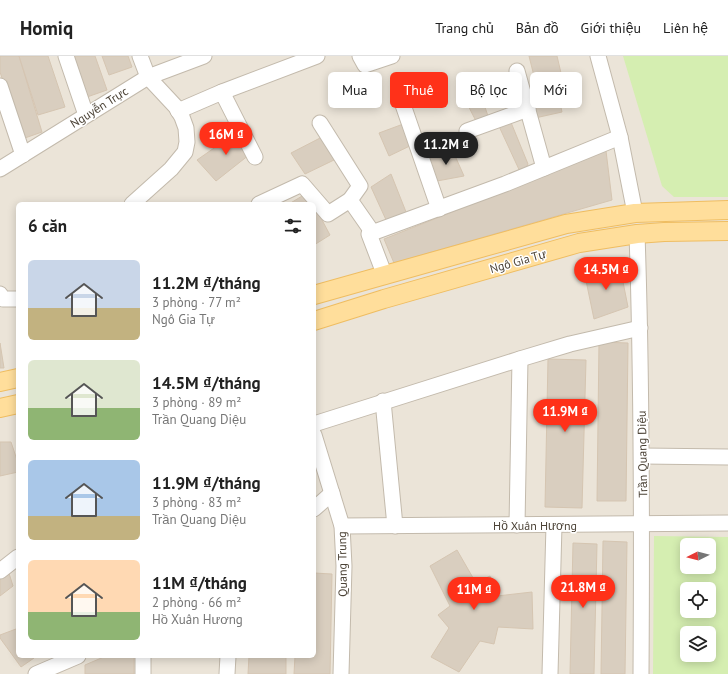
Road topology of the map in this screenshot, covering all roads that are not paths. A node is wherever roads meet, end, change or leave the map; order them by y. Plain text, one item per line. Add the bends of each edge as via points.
1 (66, 56) edge
2 (140, 56) edge
3 (204, 56) edge
4 (317, 56) edge
5 (360, 56) edge
6 (392, 56) edge
7 (598, 56) edge
8 (517, 71) dead end
9 (148, 77) junction
10 (0, 86) edge
11 (222, 92) junction
12 (404, 108) edge
13 (528, 109) junction
14 (178, 111) junction
15 (86, 115) junction
16 (320, 123) dead end
17 (467, 131) dead end
18 (620, 137) junction
19 (23, 154) junction
20 (255, 157) dead end
21 (544, 168) junction
22 (0, 169) edge
23 (350, 200) junction
24 (134, 202) edge
25 (262, 202) edge
26 (439, 209) junction
27 (728, 210) edge
28 (635, 213) junction
29 (728, 231) edge
30 (373, 233) junction
31 (637, 234) junction
32 (385, 276) junction
33 (0, 294) edge
34 (316, 294) edge
35 (16, 299) edge
36 (316, 320) edge
37 (640, 328) junction
38 (520, 359) junction
39 (16, 378) edge
40 (0, 382) edge
41 (383, 401) junction
42 (16, 404) edge
43 (0, 408) edge
44 (316, 423) edge
45 (316, 441) edge
46 (642, 456) junction
47 (728, 457) edge
48 (332, 493) junction
49 (316, 507) edge
50 (728, 523) edge
51 (554, 524) junction
52 (642, 524) junction
53 (517, 525) junction
54 (342, 526) junction
55 (395, 526) junction
56 (16, 559) edge
57 (0, 571) edge
58 (143, 658) edge
59 (228, 658) edge
60 (62, 663) edge
61 (36, 674) edge
62 (144, 674) edge
63 (227, 674) edge
64 (340, 674) edge
65 (550, 674) edge
66 (642, 674) edge

1 - 15 street
2 - 9 street
3 - 9 street, Nguyễn Trực
4 - 11 street
5 - 6 street via 365,66
7 - 18 street
8 - 13 street
9 - 14 street
9 - 15 street, Nguyễn Trực
10 - 19 street
11 - 14 street
11 - 20 street
12 - 26 street
13 - 17 street
13 - 21 street
14 - 24 street via 186,128 186,152
15 - 19 street, Nguyễn Trực
16 - 23 street via 360,186
18 - 21 street
18 - 28 street
19 - 22 street, Nguyễn Trực
21 - 26 street
23 - 25 street via 328,214 302,184
23 - 30 street
26 - 30 street
27 - 28 main road, Ngô Gia Tự
28 - 31 main road
28 - 32 main road, Ngô Gia Tự via 566,224
29 - 31 main road, Ngô Gia Tự
30 - 32 street via 370,234
31 - 36 main road, Ngô Gia Tự via 579,243
31 - 37 street, Trần Quang Diệu
32 - 34 main road, Ngô Gia Tự
33 - 35 street via 3,299
37 - 38 street via 570,344
37 - 46 street, Trần Quang Diệu
38 - 41 street
38 - 53 street
39 - 40 main road
41 - 44 street
41 - 55 street
42 - 43 main road
45 - 48 street, Quang Trung
46 - 47 street
46 - 52 street, Trần Quang Diệu
48 - 49 street
48 - 54 street, Quang Trung
50 - 52 street, Hồ Xuân Hương
51 - 52 street, Hồ Xuân Hương
51 - 53 street, Hồ Xuân Hương
51 - 65 street
52 - 66 street, Trần Quang Diệu
53 - 55 street, Hồ Xuân Hương
54 - 55 street, Hồ Xuân Hương
54 - 64 street, Quang Trung via 344,566
56 - 57 street
58 - 62 street
59 - 63 street
60 - 61 street

